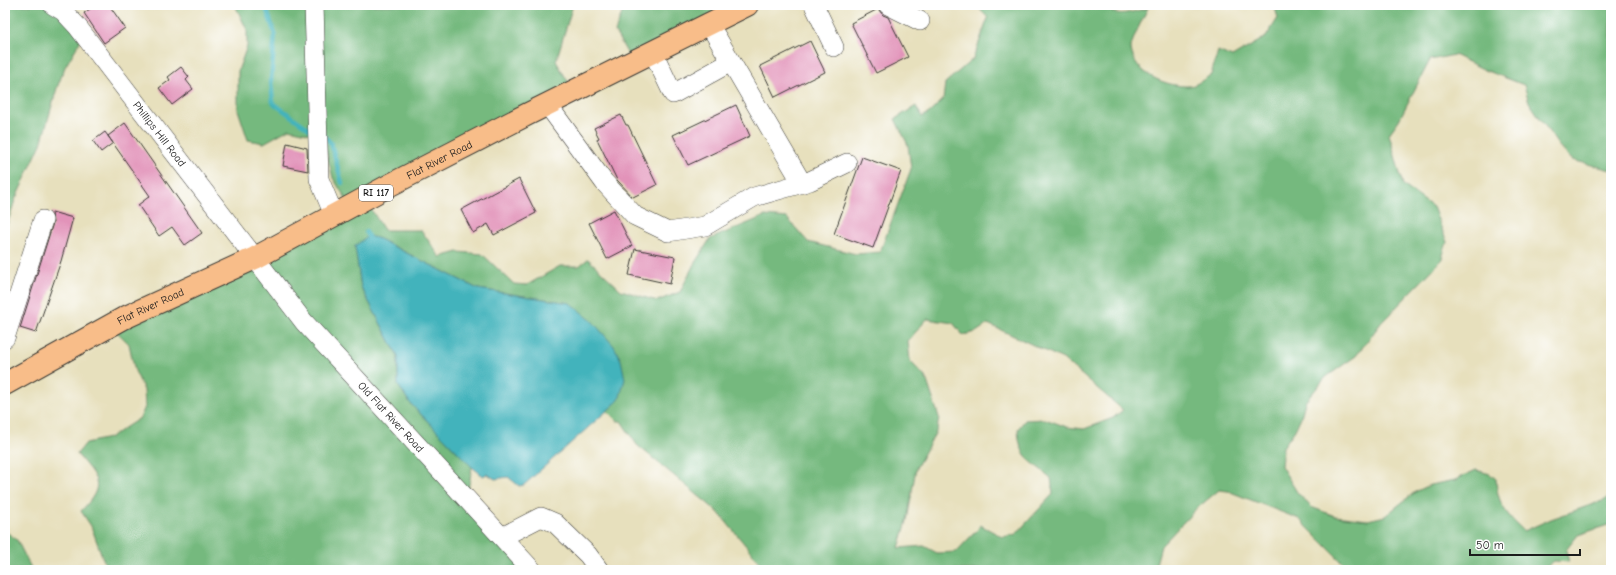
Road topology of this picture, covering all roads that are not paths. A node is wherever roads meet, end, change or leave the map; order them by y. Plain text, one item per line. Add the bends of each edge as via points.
1 (314, 5) edge
2 (747, 5) edge
3 (814, 5) edge
4 (888, 5) edge
5 (58, 8) edge
6 (920, 21) dead end
7 (709, 24) junction
8 (834, 46) dead end
9 (653, 52) junction
10 (731, 62) junction
11 (547, 104) junction
12 (847, 162) dead end
13 (802, 183) junction
14 (334, 216) junction
15 (42, 220) dead end
16 (255, 258) junction
17 (5, 338) edge
18 (5, 384) edge
19 (502, 537) junction
20 (532, 570) edge
21 (599, 570) edge

1 - 14 street via 319,179
2 - 7 main road, Flat River Road / RI 117
3 - 8 street
4 - 6 street
5 - 16 street, Phillips Hill Road via 77,26
7 - 9 main road, Flat River Road / RI 117
7 - 10 street
9 - 10 street via 673,94
9 - 11 main road, Flat River Road / RI 117
10 - 13 street
11 - 13 street via 604,182 635,216 668,232 705,226 754,197
11 - 14 main road, Flat River Road / RI 117
12 - 13 street
14 - 16 main road, Flat River Road / RI 117
15 - 17 street
16 - 18 main road, Flat River Road / RI 117 via 124,318
16 - 19 street, Old Flat River Road via 304,322
19 - 20 street, Old Flat River Road
19 - 21 street via 542,517 556,523 588,555

